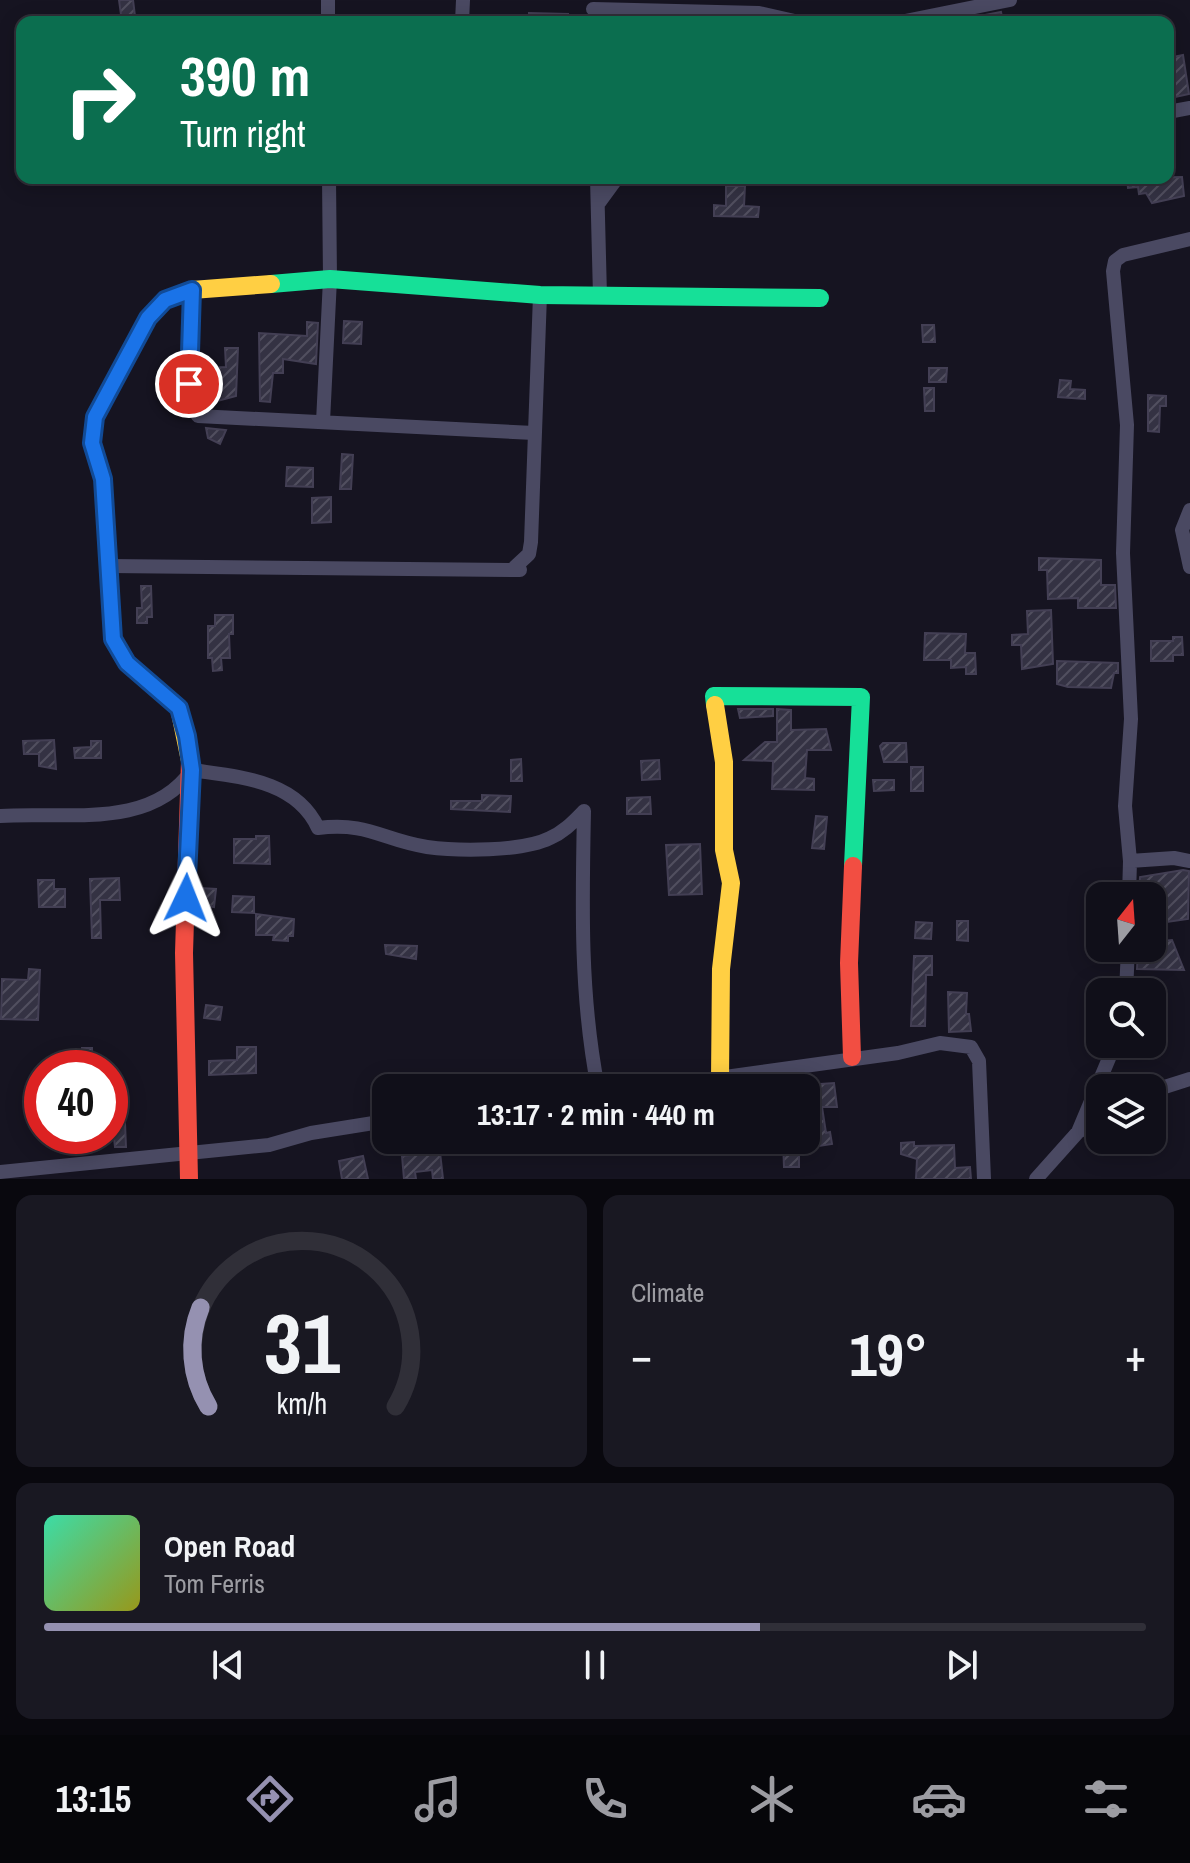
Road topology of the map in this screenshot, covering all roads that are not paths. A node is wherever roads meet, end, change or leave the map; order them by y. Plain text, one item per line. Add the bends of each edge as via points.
1 (1010, 0) edge
2 (593, 10) edge
3 (772, 16) edge
4 (930, 16) edge
5 (329, 184) edge
6 (597, 184) edge
7 (613, 184) edge
8 (598, 204) junction
9 (1190, 239) edge
10 (330, 279) junction
11 (192, 290) junction
12 (540, 295) junction
13 (600, 296) junction
14 (820, 298) dead end
15 (323, 422) junction
16 (534, 433) junction
17 (1190, 510) edge
18 (109, 566) junction
19 (1190, 567) edge
20 (192, 770) junction
21 (0, 816) edge
22 (1130, 861) junction
23 (1190, 861) edge
24 (1129, 882) edge
25 (852, 1057) junction
26 (1109, 1058) edge
27 (595, 1074) edge
28 (720, 1074) edge
29 (750, 1074) edge
30 (1190, 1079) edge
31 (1166, 1087) edge
32 (372, 1123) edge
33 (1086, 1127) edge
34 (1078, 1132) junction
35 (190, 1150) junction
36 (0, 1172) edge
37 (189, 1179) edge
38 (984, 1179) edge
39 (1036, 1179) edge

1 - 4 street
2 - 3 street
5 - 10 street
6 - 8 street
7 - 8 street
8 - 13 street
9 - 22 street via 1123,255 1113,271 1127,425 1123,553 1131,719 1125,806
10 - 11 street
10 - 12 street
10 - 15 street
11 - 15 street via 189,384 198,416
11 - 18 street via 165,300 148,318 95,417 92,443 103,479
12 - 13 street
12 - 16 street
13 - 14 street
15 - 16 street
16 - 18 street via 531,542 529,554 515,567 520,570
17 - 19 street via 1182,530
18 - 20 street via 113,639 127,663 179,708
20 - 21 street via 160,802 70,817
20 - 27 street via 270,783 309,809 318,828 348,825 424,846 526,845 557,834 584,811 586,1025
20 - 35 street via 184,953
22 - 23 street
22 - 24 street
25 - 28 street via 848,986 861,697 714,696 731,883 721,969
25 - 29 street
25 - 38 street via 940,1043 977,1051
26 - 34 street
30 - 31 street
32 - 35 street via 269,1145
33 - 34 street
34 - 39 street
35 - 36 street
35 - 37 street

